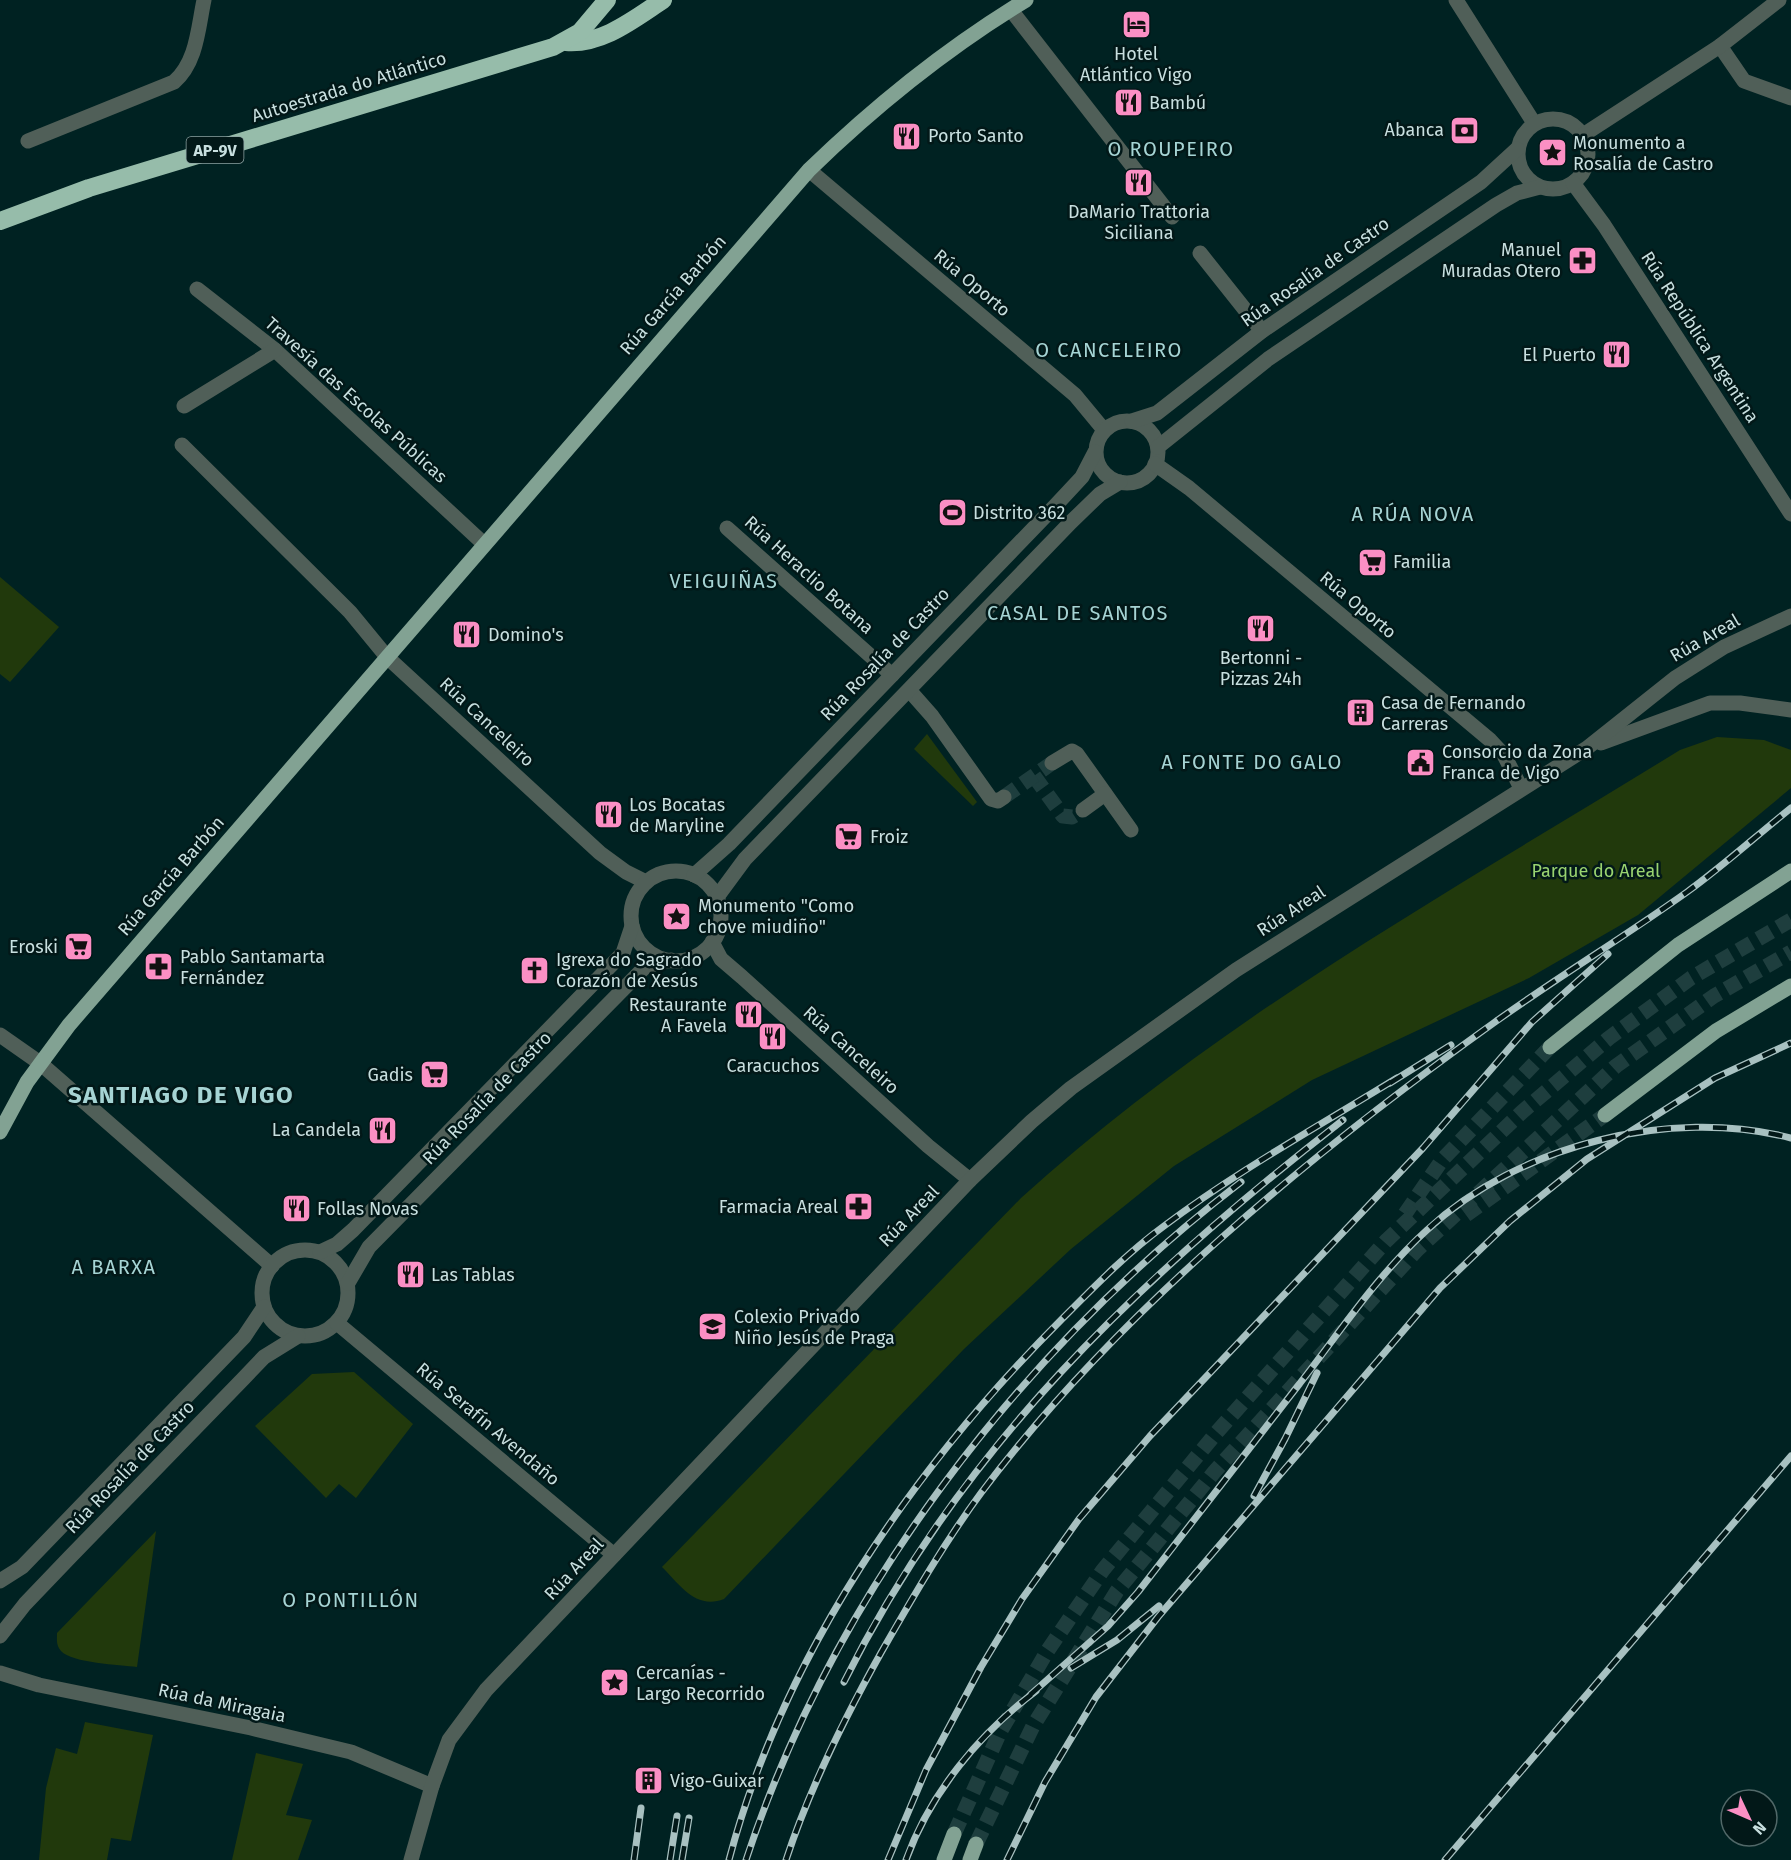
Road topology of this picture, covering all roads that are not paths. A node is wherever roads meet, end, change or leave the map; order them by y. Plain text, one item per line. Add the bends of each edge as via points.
1 (204, 0) edge
2 (607, 0) edge
3 (663, 0) edge
4 (1026, 0) edge
5 (1456, 0) edge
6 (1779, 0) edge
7 (1011, 9) junction
8 (559, 44) junction
9 (1720, 46) junction
10 (1791, 98) edge
11 (1534, 123) junction
12 (1583, 135) junction
13 (28, 141) dead end
14 (1517, 149) junction
15 (809, 170) junction
16 (1573, 183) junction
17 (1540, 187) junction
18 (1172, 217) dead end
19 (0, 221) edge
20 (1200, 253) dead end
21 (197, 289) dead end
22 (1262, 331) junction
23 (275, 350) junction
24 (184, 406) dead end
25 (1132, 421) junction
26 (1104, 430) junction
27 (182, 445) dead end
28 (1158, 447) junction
29 (1095, 452) junction
30 (1155, 464) junction
31 (1120, 482) junction
32 (1791, 514) edge
33 (727, 528) dead end
34 (484, 544) junction
35 (1791, 616) edge
36 (387, 657) junction
37 (892, 675) junction
38 (909, 690) junction
39 (1791, 710) edge
40 (1587, 748) junction
41 (1052, 763) tunnel mouth
42 (1521, 788) junction
43 (1105, 794) junction
44 (1004, 797) dead end
45 (1083, 810) tunnel mouth
46 (1131, 830) dead end
47 (1791, 871) edge
48 (694, 875) junction
49 (646, 882) junction
50 (717, 897) junction
51 (632, 926) junction
52 (712, 942) junction
53 (671, 960) junction
54 (1791, 986) edge
55 (0, 1035) edge
56 (1550, 1047) tunnel mouth
57 (40, 1063) junction
58 (1605, 1115) tunnel mouth
59 (0, 1132) edge
60 (970, 1180) junction
61 (320, 1252) junction
62 (272, 1266) junction
63 (348, 1283) junction
64 (264, 1307) junction
65 (337, 1323) junction
66 (298, 1336) junction
67 (614, 1556) junction
68 (0, 1581) edge
69 (0, 1636) edge
70 (0, 1672) edge
71 (432, 1785) junction
72 (954, 1834) tunnel mouth
73 (976, 1844) tunnel mouth
74 (411, 1860) edge
75 (944, 1860) edge
76 (970, 1860) edge

1 - 13 street via 184,74 174,82
2 - 8 highway via 594,19
3 - 8 highway via 596,39
4 - 7 main road, Rúa García Barbón
5 - 11 street
6 - 9 street
7 - 15 main road, Rúa García Barbón via 894,92
7 - 18 street
8 - 19 highway, Autoestrada do Atlántico / AP-9V via 89,188
9 - 10 street via 1744,81
9 - 12 street
11 - 12 street via 1558,118
11 - 14 street via 1520,138
12 - 16 street via 1588,159
14 - 17 street via 1522,171
14 - 22 street, Rúa Rosalía de Castro via 1481,182
15 - 26 street, Rúa Oporto via 1075,395
15 - 34 main road, Rúa García Barbón
16 - 17 street via 1557,189
16 - 32 street, Rúa República Argentina
17 - 28 street via 1517,193 1496,205 1287,347
20 - 22 street
21 - 23 street, Travesía das Escolas Públicas
22 - 25 street, Rúa Rosalía de Castro via 1157,413
23 - 24 street
23 - 34 street, Travesía das Escolas Públicas
25 - 26 street via 1112,424
25 - 28 street via 1149,429
26 - 29 street
27 - 36 street via 350,612
28 - 30 street
29 - 31 street via 1105,475
29 - 37 street, Rúa Rosalía de Castro via 1082,477
30 - 31 street via 1137,482
30 - 42 street, Rúa Oporto via 1189,488 1490,740 1504,755
31 - 38 street via 1100,494 1071,522
33 - 37 street, Rúa Heraclio Botana
34 - 36 main road, Rúa García Barbón
35 - 40 street, Rúa Areal via 1724,647 1675,678
36 - 49 street, Rúa Canceleiro via 600,853
36 - 57 main road, Rúa García Barbón
37 - 48 street, Rúa Rosalía de Castro via 729,844
38 - 44 street via 991,799 998,801
38 - 50 street via 745,859
39 - 40 street, Rúa Areal via 1710,703
40 - 42 street, Rúa Areal
41 - 43 street via 1072,751
42 - 60 street, Rúa Areal via 1155,1026 1040,1115
43 - 45 street
43 - 46 street
47 - 56 main road via 1678,945
48 - 49 street via 669,871
48 - 50 street via 708,884
49 - 51 street via 631,910
50 - 52 street via 721,920
51 - 53 street via 640,943 654,955
51 - 61 street, Rúa Rosalía de Castro via 624,954 353,1230
52 - 53 street via 701,953
52 - 60 street, Rúa Canceleiro via 721,959
53 - 63 street, Rúa Rosalía de Castro via 645,967 603,1008 369,1247
54 - 58 main road via 1716,1031
55 - 57 street
57 - 59 main road, Rúa García Barbón
57 - 62 street
60 - 67 street, Rúa Areal
61 - 62 street via 291,1252
61 - 63 street via 342,1269
62 - 64 street via 263,1283
63 - 65 street via 347,1304
64 - 66 street via 273,1323
64 - 68 street, Rúa Rosalía de Castro via 244,1337 22,1567
65 - 66 street via 326,1332
65 - 67 street, Rúa Serafín Avendaño
66 - 69 street, Rúa Rosalía de Castro via 264,1358 243,1379 62,1564
67 - 71 street, Rúa Areal via 480,1698 449,1740
70 - 71 street, Rúa da Miragaia via 39,1685 351,1752
71 - 74 street, Rúa Areal
72 - 75 main road
73 - 76 main road

